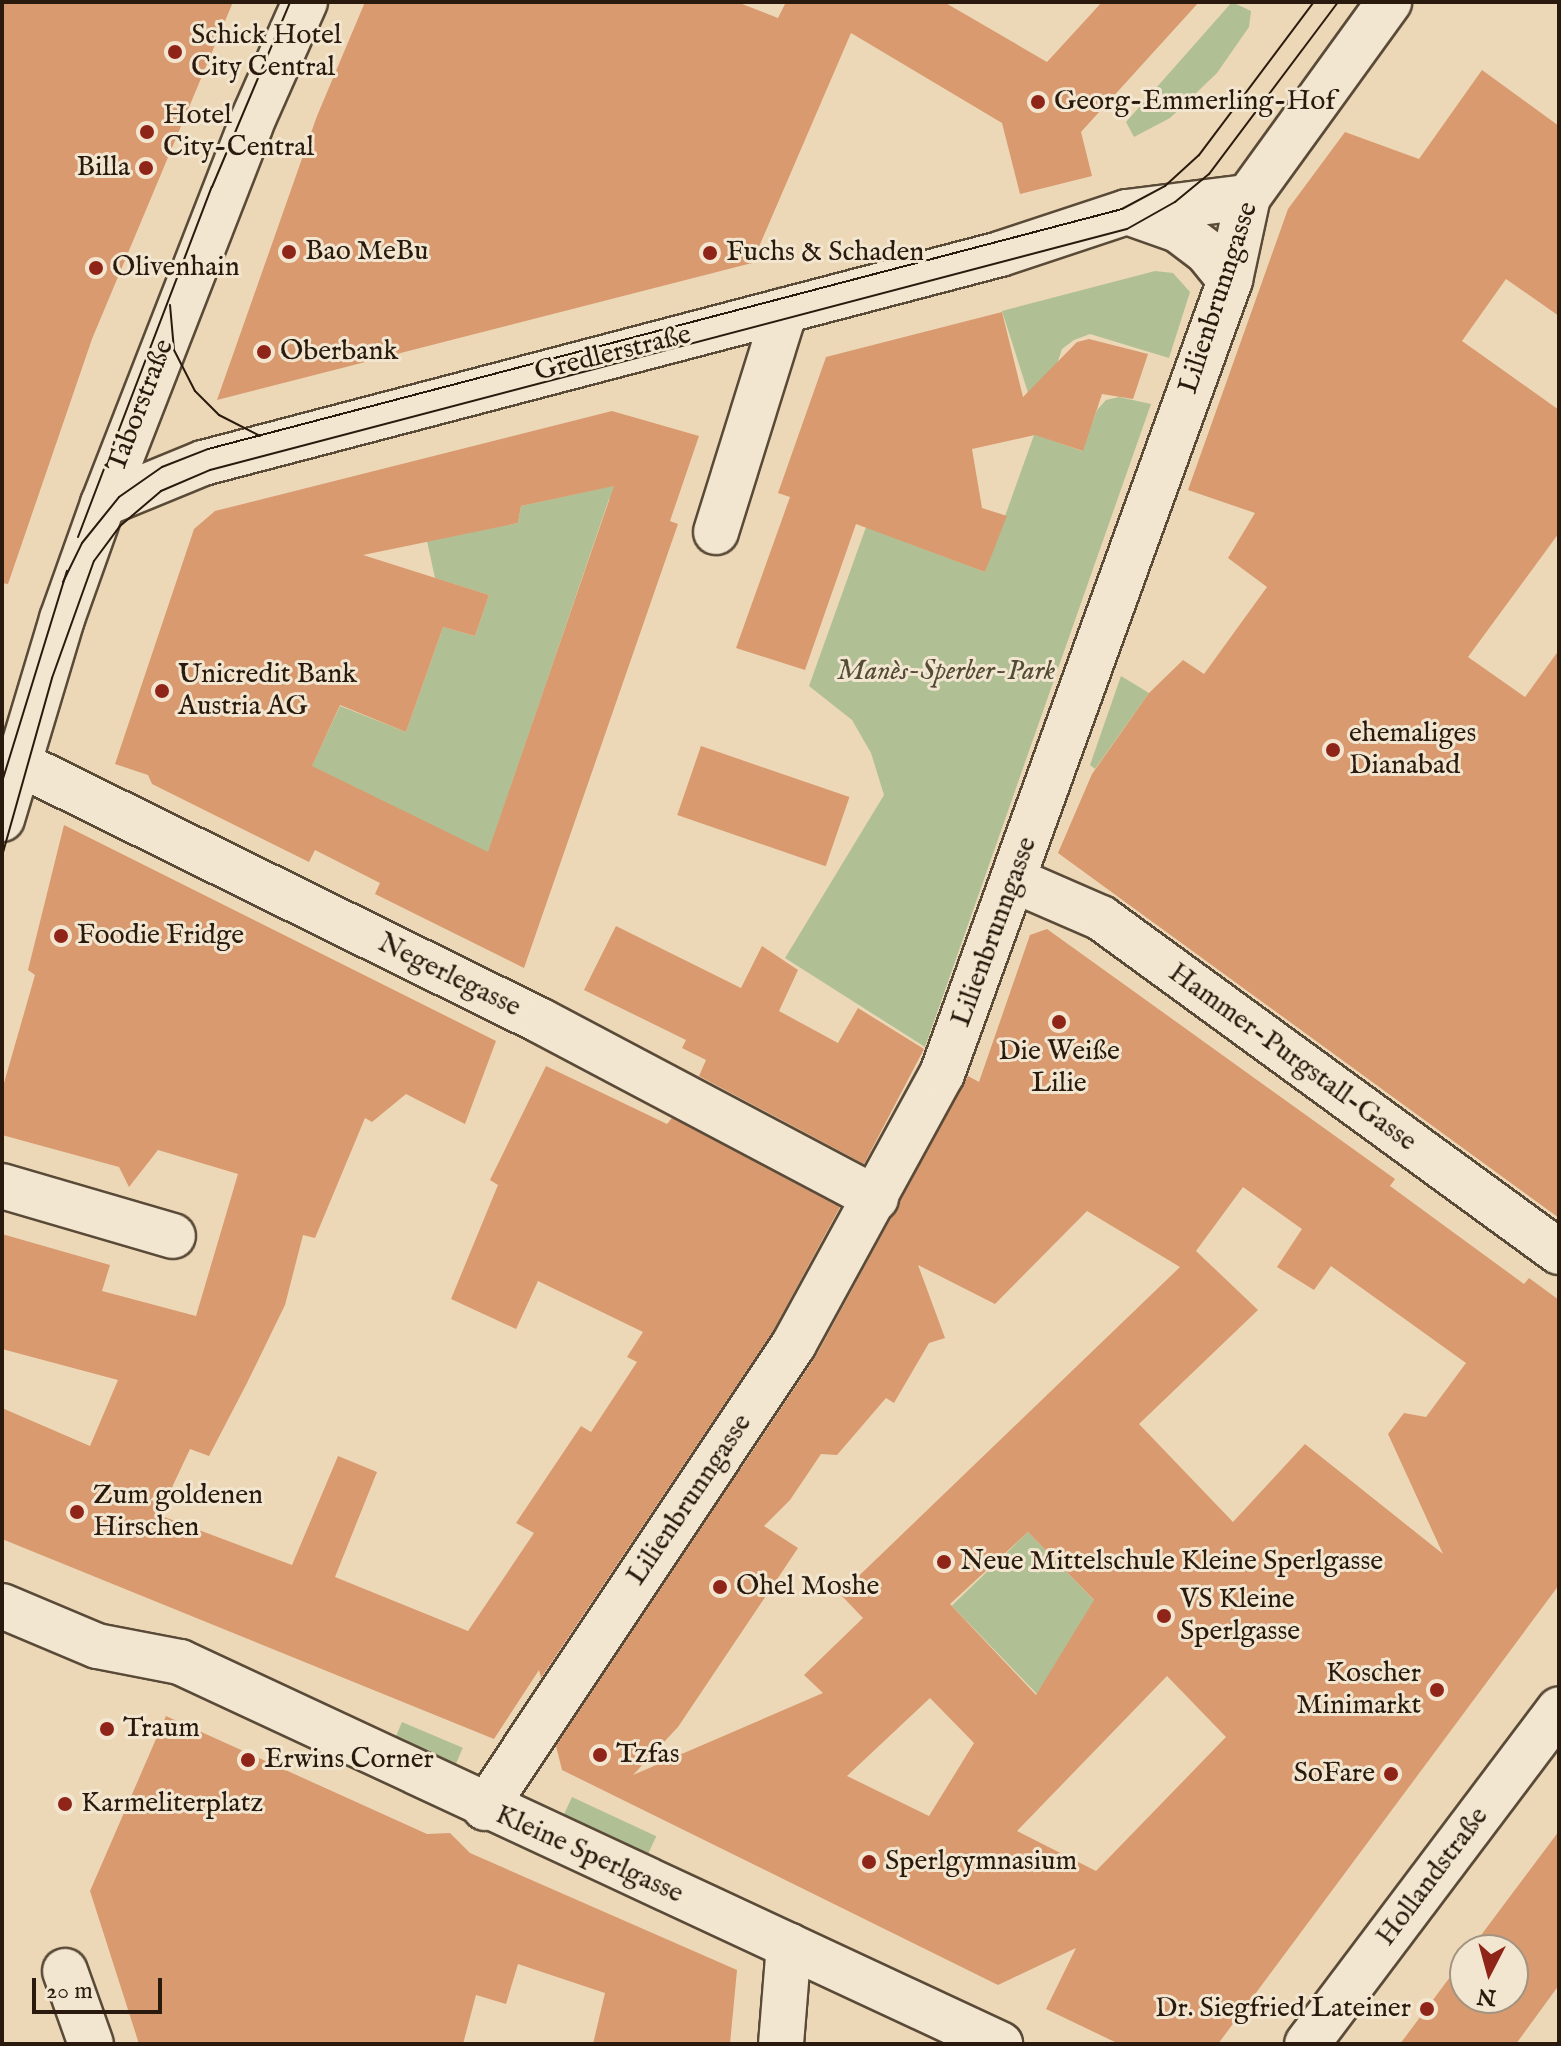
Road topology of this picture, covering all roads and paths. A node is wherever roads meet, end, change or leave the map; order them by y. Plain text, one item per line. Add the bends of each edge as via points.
1 (305, 2) edge
2 (1389, 2) edge
3 (1248, 197) junction
4 (1127, 212) junction
5 (1230, 280) junction
6 (785, 310) junction
7 (103, 504) junction
8 (716, 532) dead end
9 (18, 763) junction
10 (2, 819) edge
11 (1016, 881) junction
12 (2, 1186) edge
13 (876, 1198) junction
14 (173, 1236) dead end
15 (1559, 1252) edge
16 (2, 1606) edge
17 (1559, 1709) edge
18 (485, 1808) junction
19 (789, 1945) junction
20 (65, 1971) dead end
21 (91, 2044) edge
22 (781, 2044) edge
23 (1000, 2044) edge
24 (1307, 2044) edge

1 - 7 street, Taborstraße via 250,126
2 - 3 street, Lilienbrunngasse
3 - 4 street, Gredlerstraße
3 - 5 street, Lilienbrunngasse
4 - 5 street via 1178,230 1207,252
4 - 6 street, Gredlerstraße via 1000,254
5 - 11 street, Lilienbrunngasse
6 - 7 street, Gredlerstraße via 203,463
6 - 8 street
7 - 9 street, Taborstraße
9 - 10 street, Taborstraße
9 - 13 street, Negerlegasse via 541,1021
11 - 13 street, Lilienbrunngasse via 942,1074
11 - 15 street, Hammer-Purgstall-Gasse via 1101,918
12 - 14 street
13 - 18 street, Lilienbrunngasse via 794,1344
16 - 18 street, Kleine Sperlgasse via 158,1666
17 - 24 street, Hollandstraße
18 - 19 street, Kleine Sperlgasse
19 - 22 street
19 - 23 street, Kleine Sperlgasse
20 - 21 street

